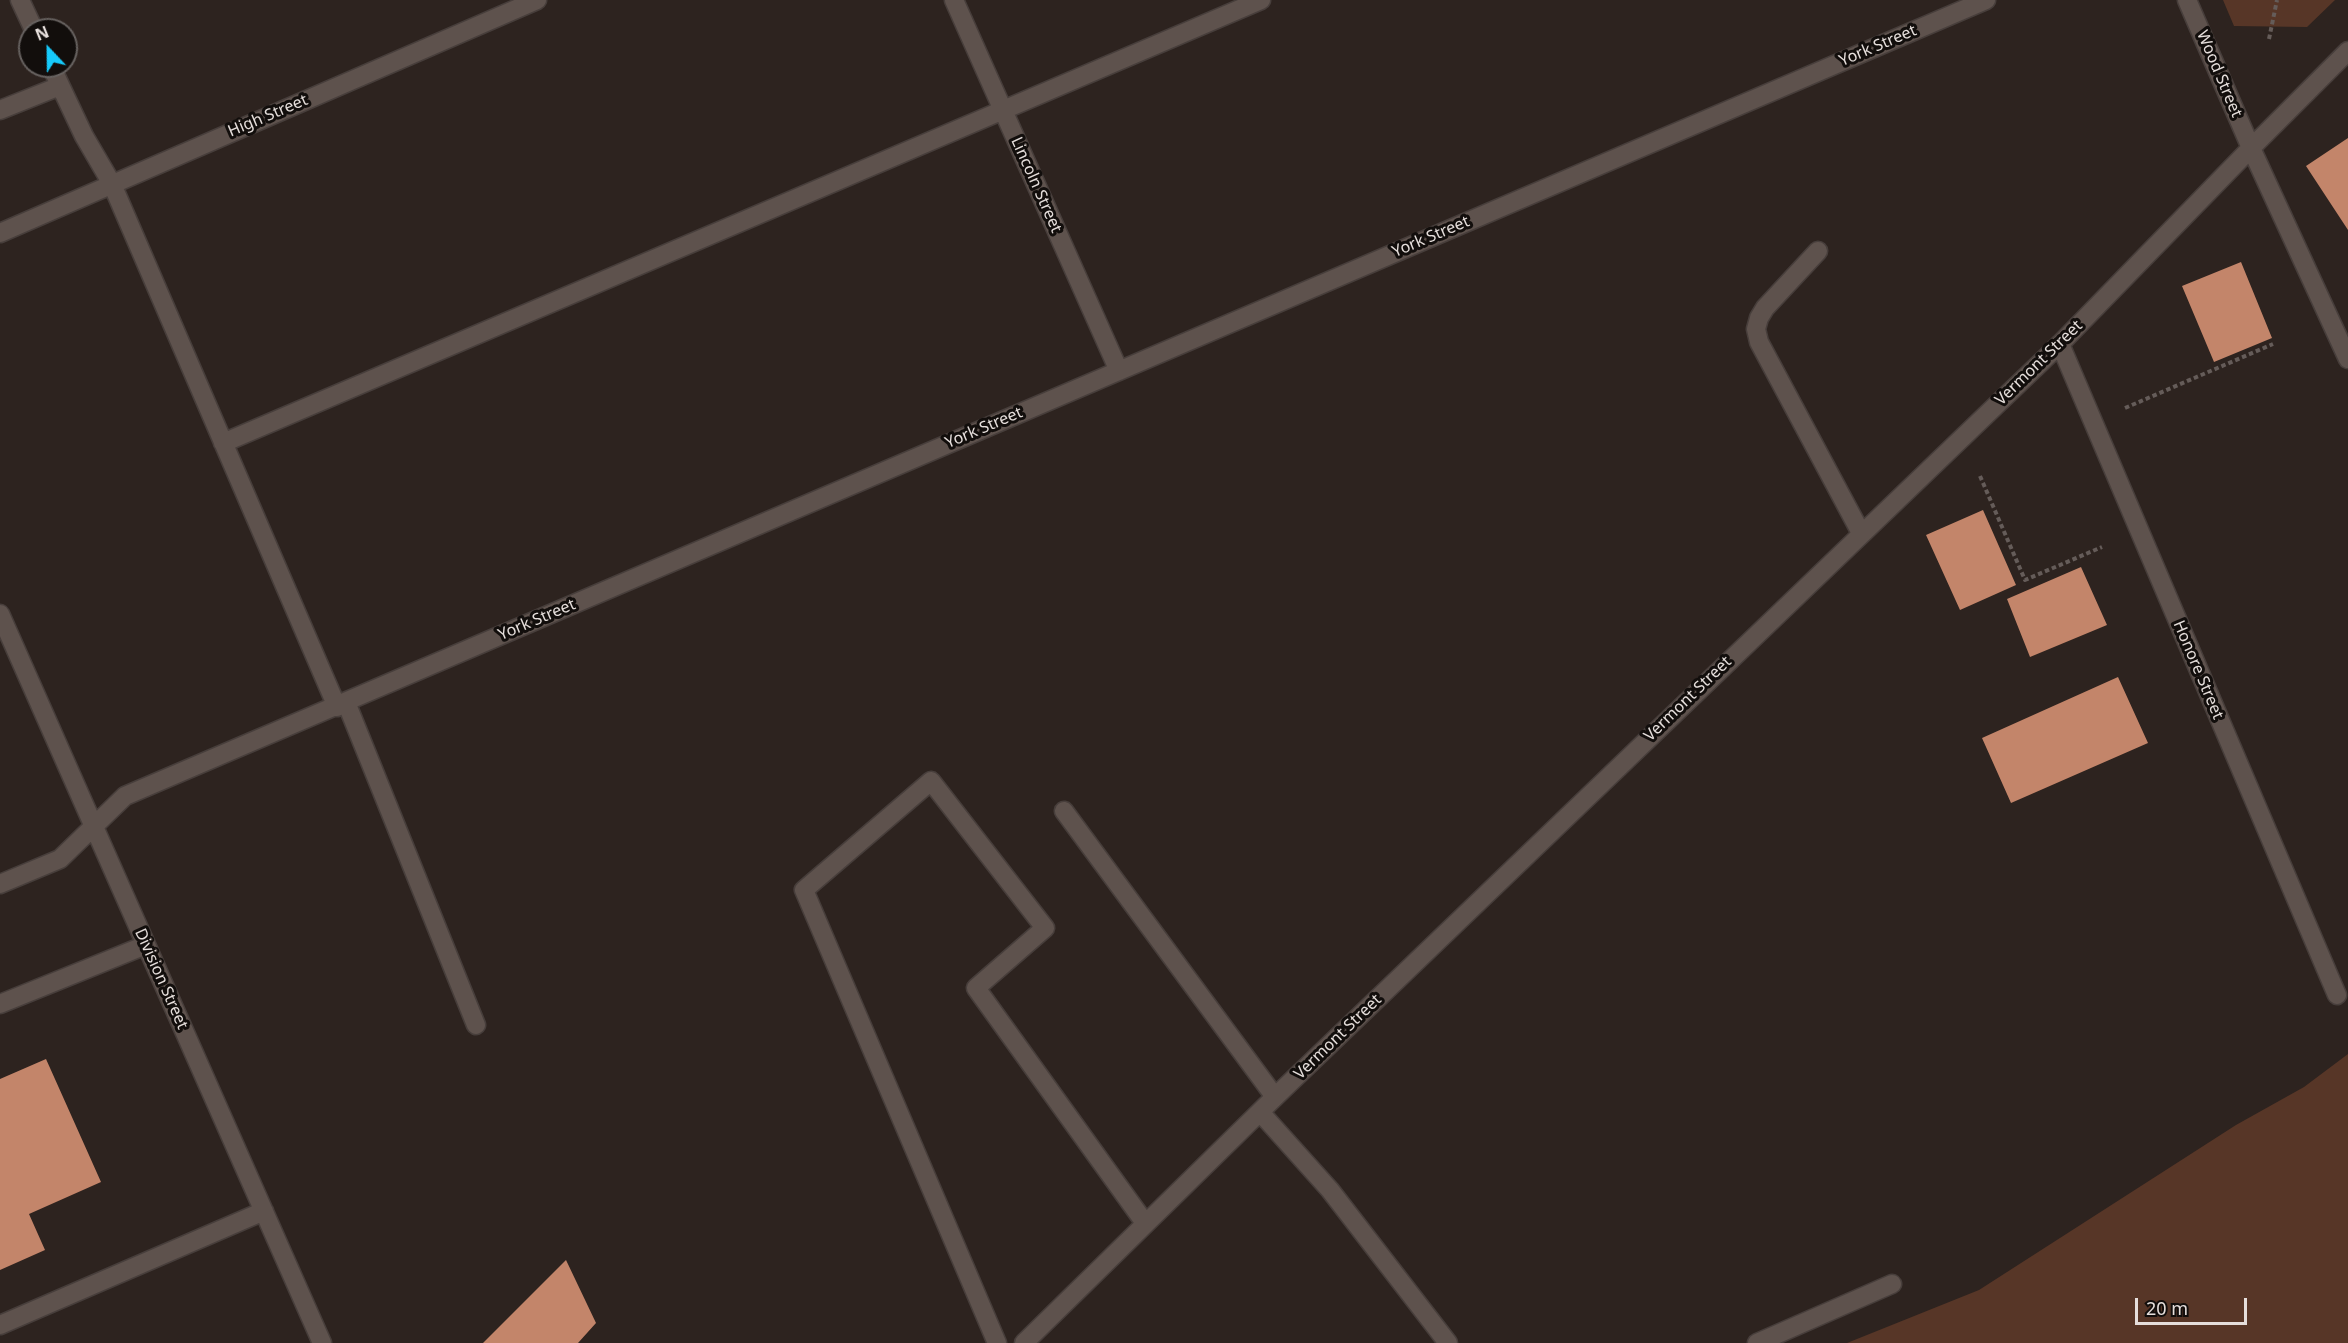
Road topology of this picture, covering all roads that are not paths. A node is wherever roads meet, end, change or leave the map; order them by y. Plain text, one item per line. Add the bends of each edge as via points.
1 (20, 0) edge
2 (537, 0) edge
3 (954, 0) edge
4 (1261, 0) edge
5 (1986, 0) edge
6 (2187, 0) edge
7 (28, 18) edge
8 (2348, 51) edge
9 (56, 78) edge
10 (60, 86) junction
11 (0, 110) edge
12 (1003, 111) junction
13 (2251, 148) junction
14 (112, 184) junction
15 (0, 232) edge
16 (1818, 251) dead end
17 (2060, 344) junction
18 (2348, 359) edge
19 (1119, 371) junction
20 (223, 442) junction
21 (1861, 533) junction
22 (0, 614) edge
23 (341, 704) junction
24 (1064, 811) dead end
25 (94, 826) junction
26 (0, 885) edge
27 (146, 945) junction
28 (2337, 995) dead end
29 (0, 1004) edge
30 (476, 1025) dead end
31 (1275, 1097) junction
32 (1260, 1112) junction
33 (264, 1211) junction
34 (1145, 1223) junction
35 (1892, 1284) dead end
36 (0, 1324) edge
37 (322, 1343) edge
38 (997, 1343) edge
39 (1024, 1343) edge
40 (1448, 1343) edge
41 (1757, 1343) edge

1 - 7 street
2 - 14 street, High Street
3 - 12 street, Lincoln Street
4 - 12 street
5 - 19 street, York Street
6 - 13 street, Wood Street
8 - 13 street, Vermont Street
9 - 10 street
10 - 11 street
10 - 14 street
12 - 19 street, Lincoln Street
12 - 20 street
13 - 17 street, Vermont Street
13 - 18 street, Wood Street
14 - 15 street, High Street
14 - 20 street
16 - 21 street via 1765,308 1756,329 1759,342
17 - 21 street, Vermont Street
17 - 28 street, Honore Street
19 - 23 street, York Street
20 - 23 street
21 - 31 street, Vermont Street
22 - 25 street, Division Street
23 - 25 street, York Street via 124,796
23 - 30 street
24 - 31 street
25 - 26 street, York Street via 60,859
25 - 27 street, Division Street
27 - 29 street
27 - 33 street, Division Street
31 - 32 street, Vermont Street
32 - 34 street, Vermont Street
32 - 40 street via 1330,1190
33 - 36 street
33 - 37 street, Division Street
34 - 38 street via 976,988 1044,928 931,781 804,890
34 - 39 street, Vermont Street
35 - 41 street

